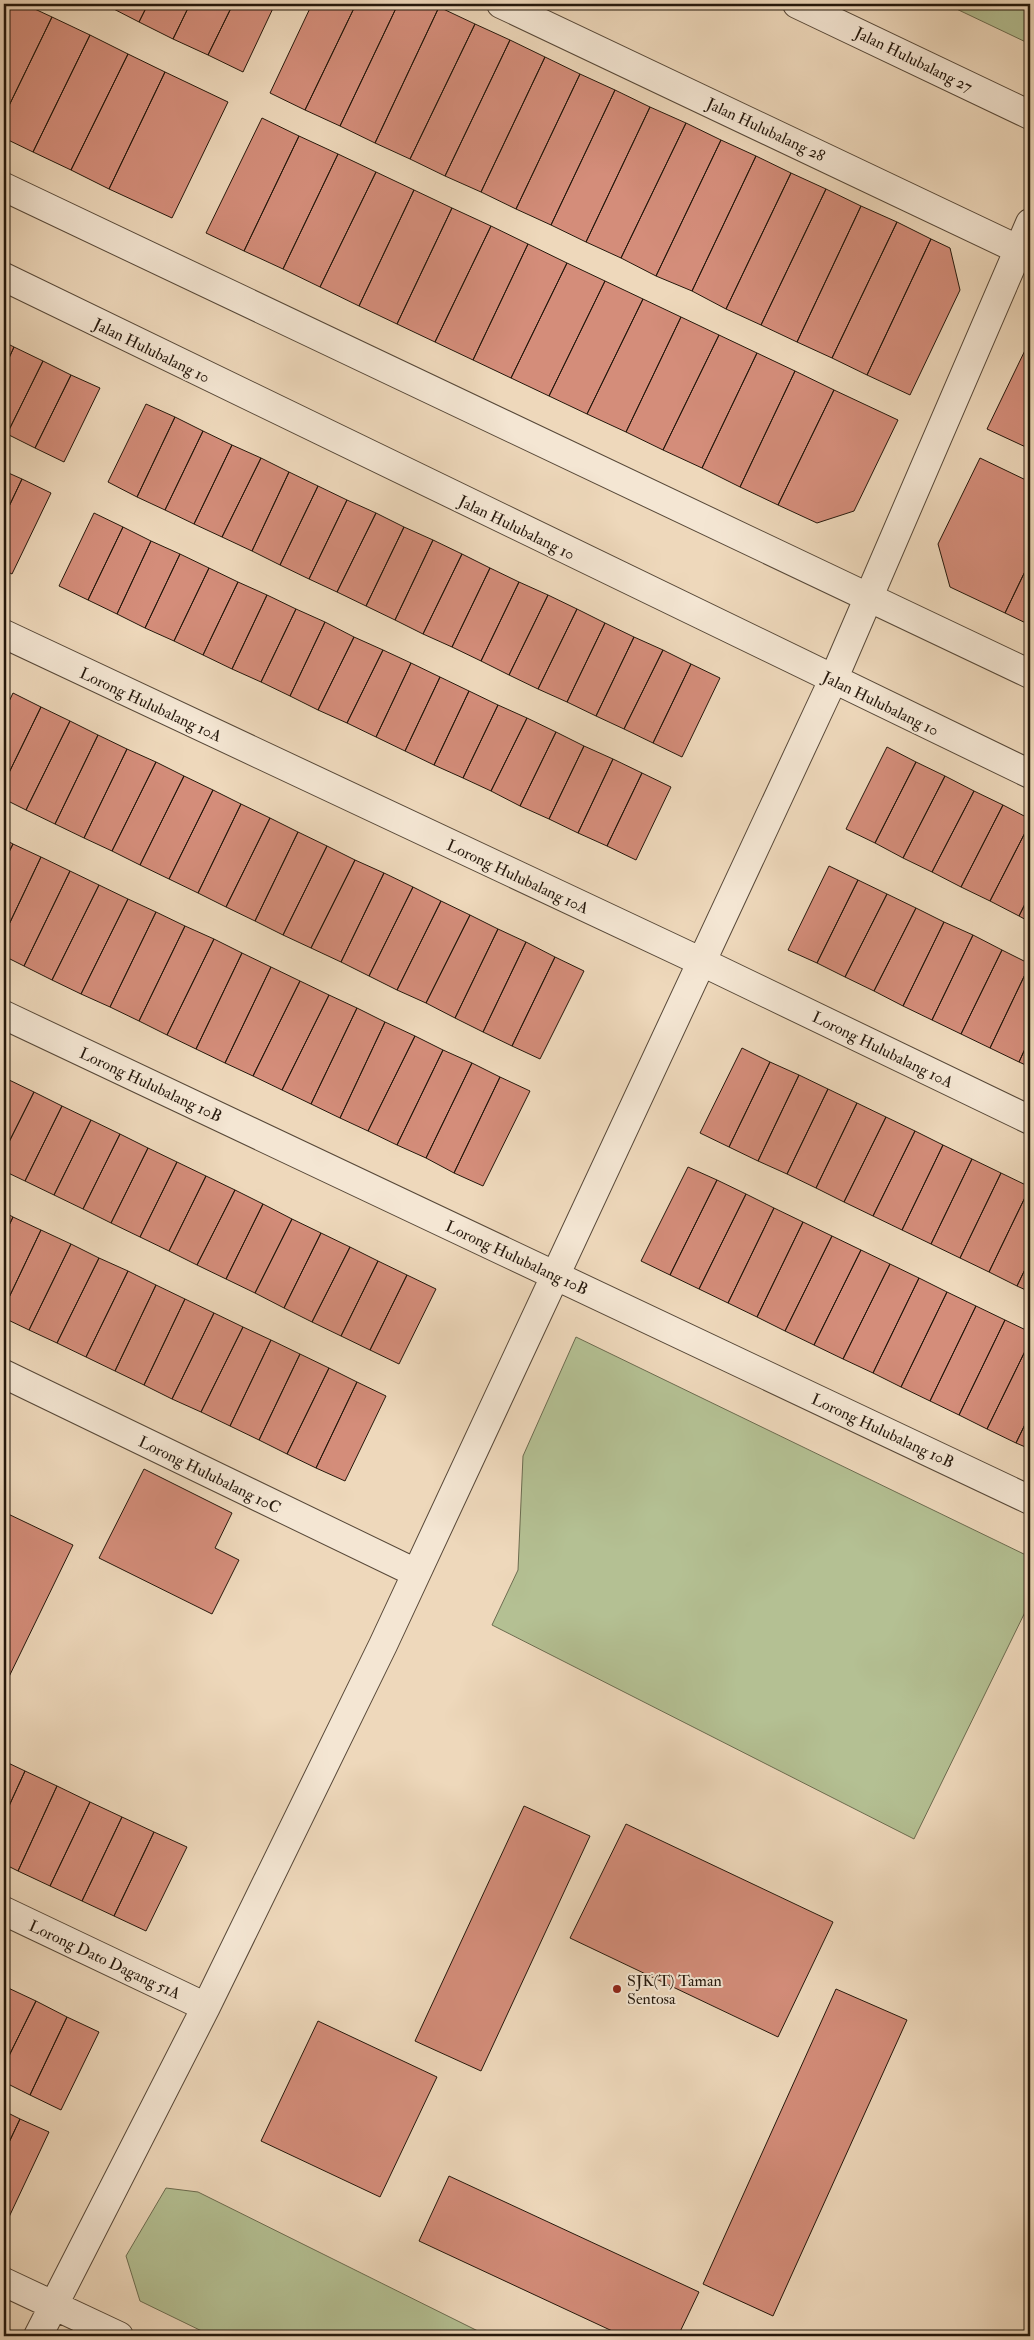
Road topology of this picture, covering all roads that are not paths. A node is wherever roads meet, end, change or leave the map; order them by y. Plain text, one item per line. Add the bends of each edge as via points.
1 (501, 4) edge
2 (797, 4) edge
3 (1030, 115) edge
4 (4, 187) edge
5 (1030, 223) edge
6 (1025, 252) edge
7 (4, 277) edge
8 (869, 597) junction
9 (4, 634) edge
10 (1030, 674) edge
11 (833, 680) junction
12 (1030, 774) edge
13 (702, 962) junction
14 (4, 1015) edge
15 (1030, 1120) edge
16 (555, 1276) junction
17 (4, 1374) edge
18 (1030, 1500) edge
19 (416, 1573) junction
20 (4, 1911) edge
21 (206, 2007) junction
22 (4, 2282) edge
23 (54, 2305) junction
24 (38, 2336) edge
25 (119, 2336) edge

1 - 6 street, Jalan Hulubalang 28
2 - 3 street, Jalan Hulubalang 27
4 - 8 street
5 - 6 street
6 - 8 street
7 - 11 street, Jalan Hulubalang 10
8 - 10 street
8 - 11 street
9 - 13 street, Lorong Hulubalang 10A
11 - 12 street, Jalan Hulubalang 10
11 - 13 street
13 - 15 street, Lorong Hulubalang 10A
13 - 16 street
14 - 16 street, Lorong Hulubalang 10B
16 - 18 street, Lorong Hulubalang 10B
16 - 19 street
17 - 19 street, Lorong Hulubalang 10C
19 - 21 street
20 - 21 street, Lorong Dato Dagang 51A
21 - 23 street
22 - 23 street
23 - 24 street
23 - 25 street

